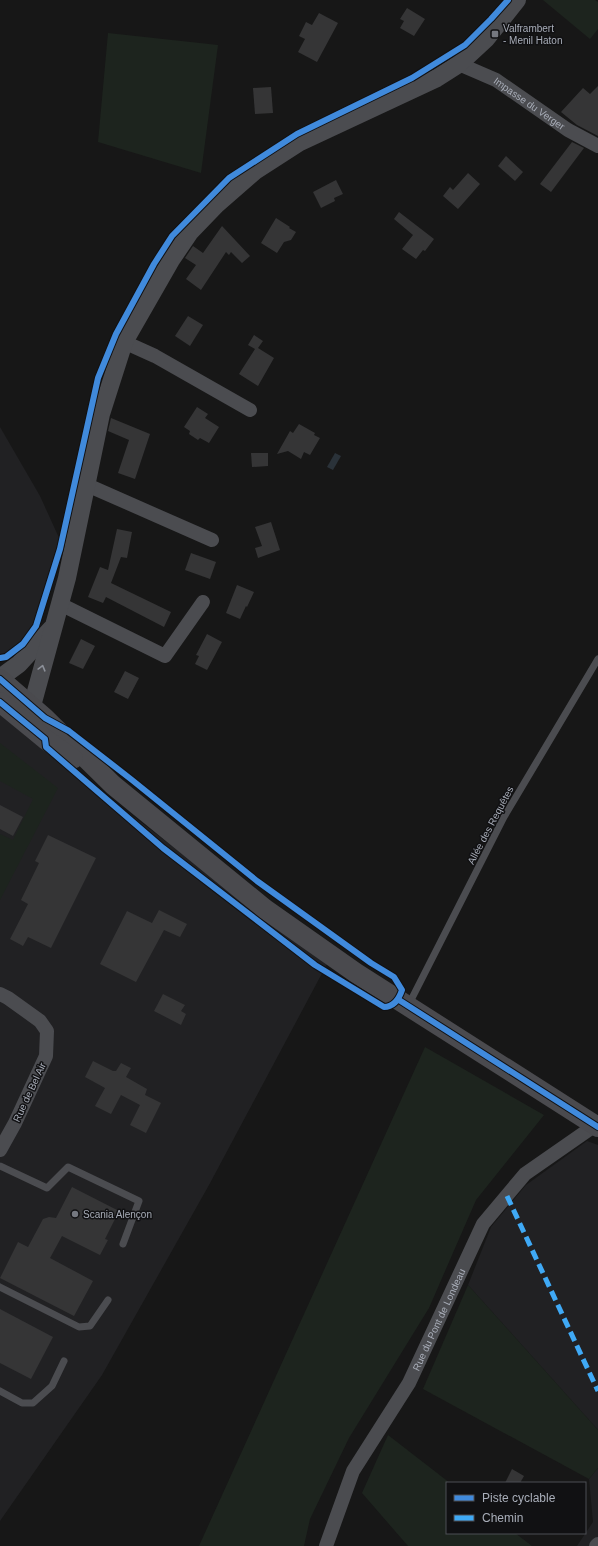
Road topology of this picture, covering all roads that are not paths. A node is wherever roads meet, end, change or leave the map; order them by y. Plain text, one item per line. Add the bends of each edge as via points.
1 (517, 0) edge
2 (460, 64) junction
3 (598, 146) edge
4 (124, 342) junction
5 (250, 410) dead end
6 (87, 485) junction
7 (212, 540) dead end
8 (203, 602) dead end
9 (60, 604) junction
10 (53, 627) junction
11 (598, 659) edge
12 (0, 678) edge
13 (0, 694) edge
14 (0, 702) edge
15 (32, 706) junction
16 (113, 785) junction
17 (0, 994) edge
18 (408, 1006) junction
19 (597, 1123) edge
20 (0, 1150) edge
21 (0, 1166) edge
22 (123, 1244) dead end
23 (0, 1287) edge
24 (108, 1300) dead end
25 (64, 1362) dead end
26 (0, 1391) edge
27 (326, 1546) edge

1 - 2 street via 486,39
2 - 3 street, Impasse du Verger via 496,80 568,130
2 - 4 street via 437,78 300,142 255,172 216,205 190,232
4 - 5 street via 156,356
4 - 6 street via 101,414
6 - 7 street
6 - 9 street
8 - 9 street via 165,656
9 - 10 street
10 - 12 street via 19,664
15 -> 10 street
11 - 18 lane, Allée des Requêtes via 504,817
12 - 15 main road
13 - 15 main road via 23,713
14 - 16 main road via 45,739
15 - 16 main road
16 - 18 main road via 265,909
17 - 20 street, Rue de Bel Air via 40,1021 47,1031 46,1056
18 - 19 main road
19 - 27 street, Rue du Pont de Londeau via 525,1174 483,1224 409,1383 353,1471
21 - 22 lane via 47,1188 68,1167 139,1201
23 - 24 lane via 79,1326 90,1326
25 - 26 lane via 52,1386 33,1403 22,1403

